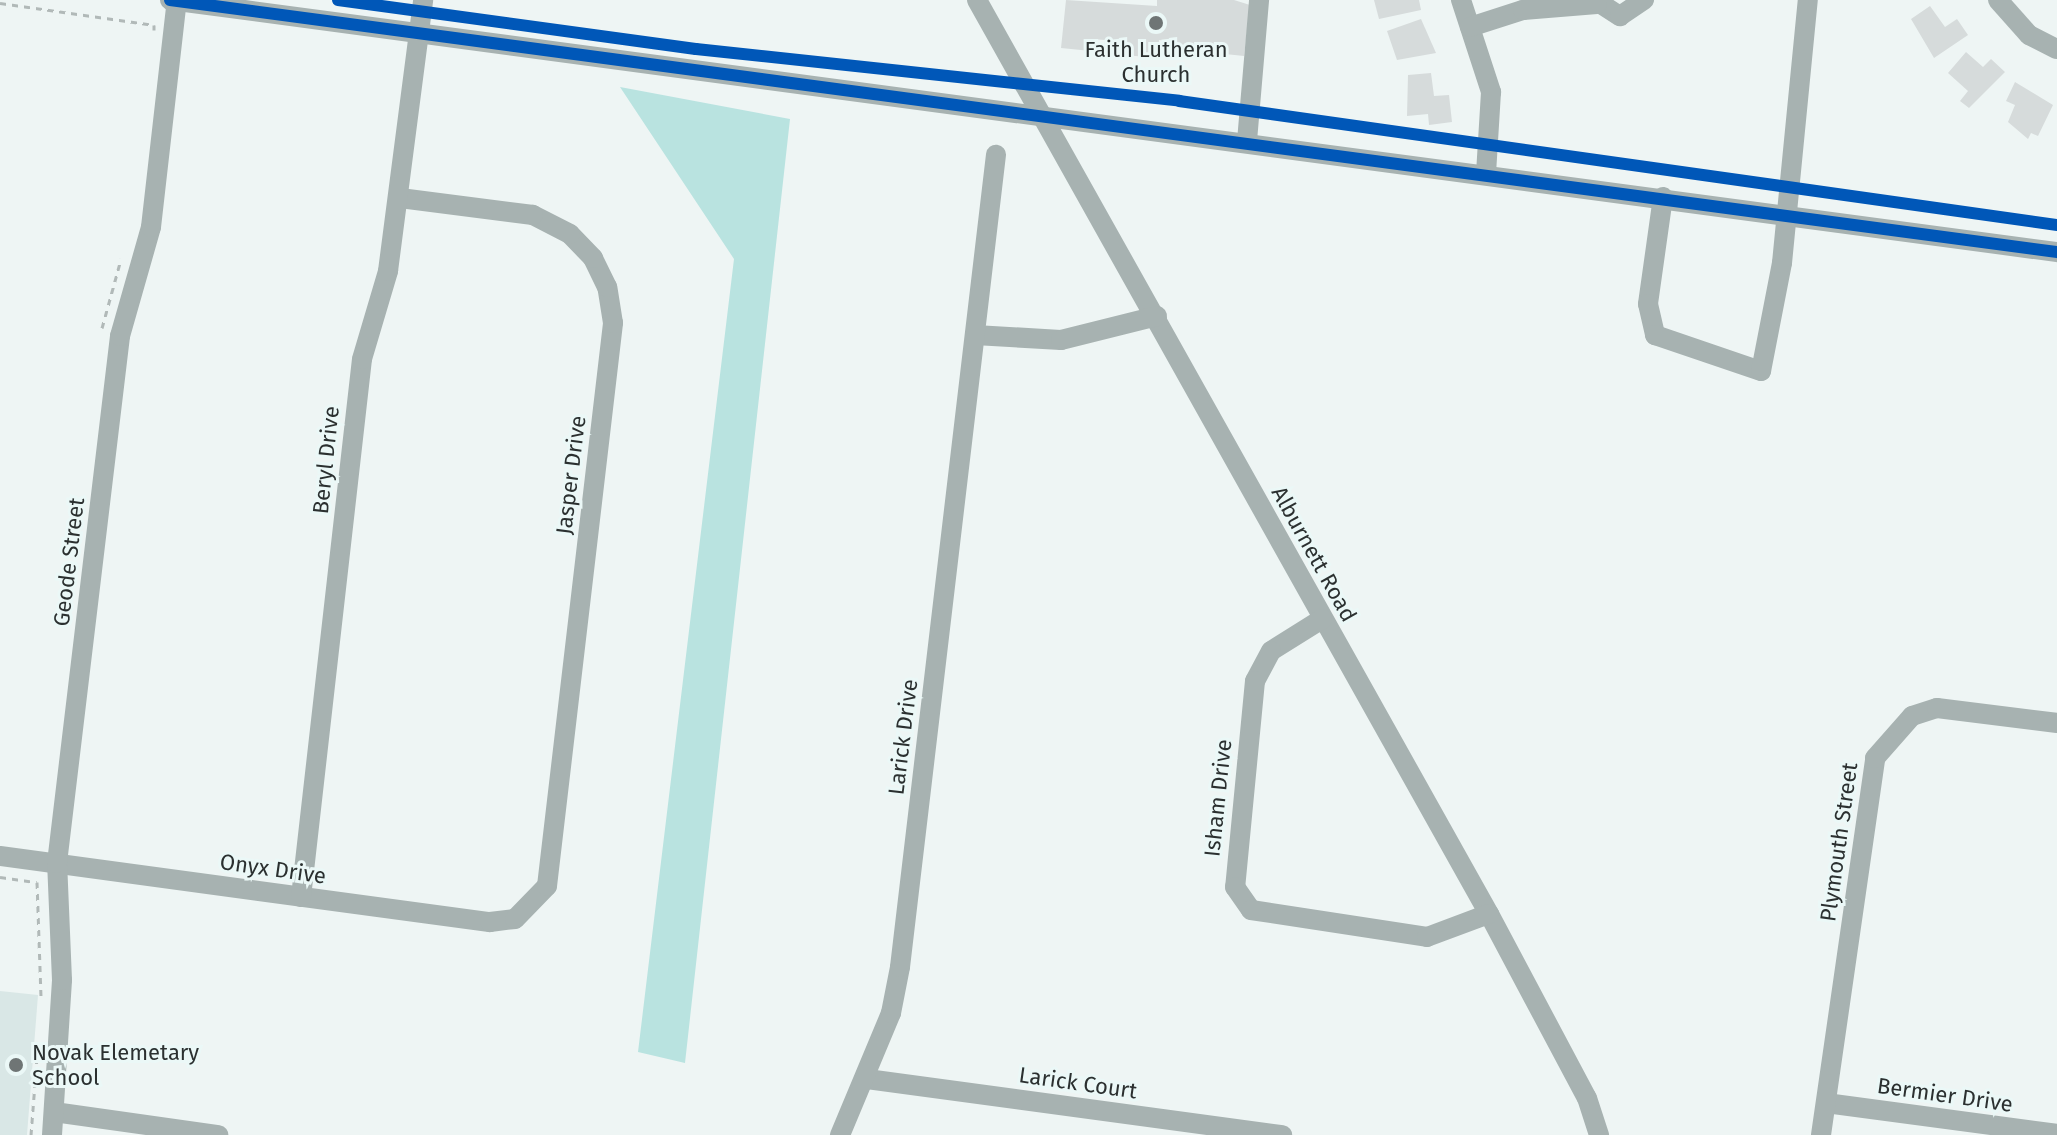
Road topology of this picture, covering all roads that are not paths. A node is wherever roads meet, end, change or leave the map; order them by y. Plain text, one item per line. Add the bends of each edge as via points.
1 (170, 0) edge
2 (176, 0) edge
3 (423, 0) edge
4 (977, 0) edge
5 (1259, 0) edge
6 (1461, 0) edge
7 (1644, 0) edge
8 (1808, 0) edge
9 (1998, 0) edge
10 (1596, 2) edge
11 (1470, 27) junction
12 (419, 33) junction
13 (2057, 49) edge
14 (1042, 113) junction
15 (1247, 141) junction
16 (996, 155) dead end
17 (1486, 174) junction
18 (1663, 197) junction
19 (400, 198) junction
20 (1787, 213) junction
21 (2057, 252) edge
22 (1157, 316) junction
23 (975, 335) junction
24 (1322, 619) junction
25 (2057, 723) edge
26 (0, 856) edge
27 (57, 863) junction
28 (301, 897) junction
29 (534, 905) joint
30 (1489, 914) junction
31 (867, 1079) junction
32 (1826, 1103) junction
33 (54, 1112) junction
34 (2057, 1134) edge
35 (52, 1135) edge
36 (218, 1135) edge
37 (840, 1135) edge
38 (1282, 1135) edge
39 (1599, 1135) edge
40 (1821, 1135) edge

1 - 2 street
2 - 12 street
2 - 27 street, Geode Street via 151,227 120,336
3 - 12 street, Beryl Drive
4 - 14 street, Alburnett Road
5 - 15 street
6 - 11 street
7 - 10 street via 1620,16
8 - 20 street
9 - 13 street via 2029,35
10 - 11 street via 1523,10
11 - 17 street via 1491,92
12 - 14 street
12 - 19 street, Beryl Drive
14 - 15 street
14 - 22 street, Alburnett Road
15 - 17 street
16 - 23 street, Larick Drive
17 - 18 street
18 - 20 street
18 - 20 street via 1648,304 1655,335 1755,373 1764,366
19 - 28 street, Beryl Drive via 388,271 362,359
19 - 29 street, Jasper Drive via 533,215 570,234 593,258 607,287 613,323 547,886
20 - 21 street
22 - 23 street via 1061,340
22 - 24 street, Alburnett Road
23 - 31 street, Larick Drive via 900,967
24 - 30 street, Alburnett Road
24 - 30 street, Isham Drive via 1271,651 1255,681 1235,887 1251,910 1427,937
25 - 32 street, Plymouth Street via 1937,708 1912,716 1875,758
26 - 27 street, Onyx Drive
27 - 28 street, Onyx Drive
27 - 33 street, Geode Street via 62,980
28 - 29 street, Onyx Drive via 490,922 515,919
30 - 39 street, Alburnett Road via 1587,1098
31 - 37 street, Larick Drive
31 - 38 street, Larick Court
32 - 34 street, Bermier Drive
32 - 40 street, Plymouth Street
33 - 35 street, Geode Street
33 - 36 street

